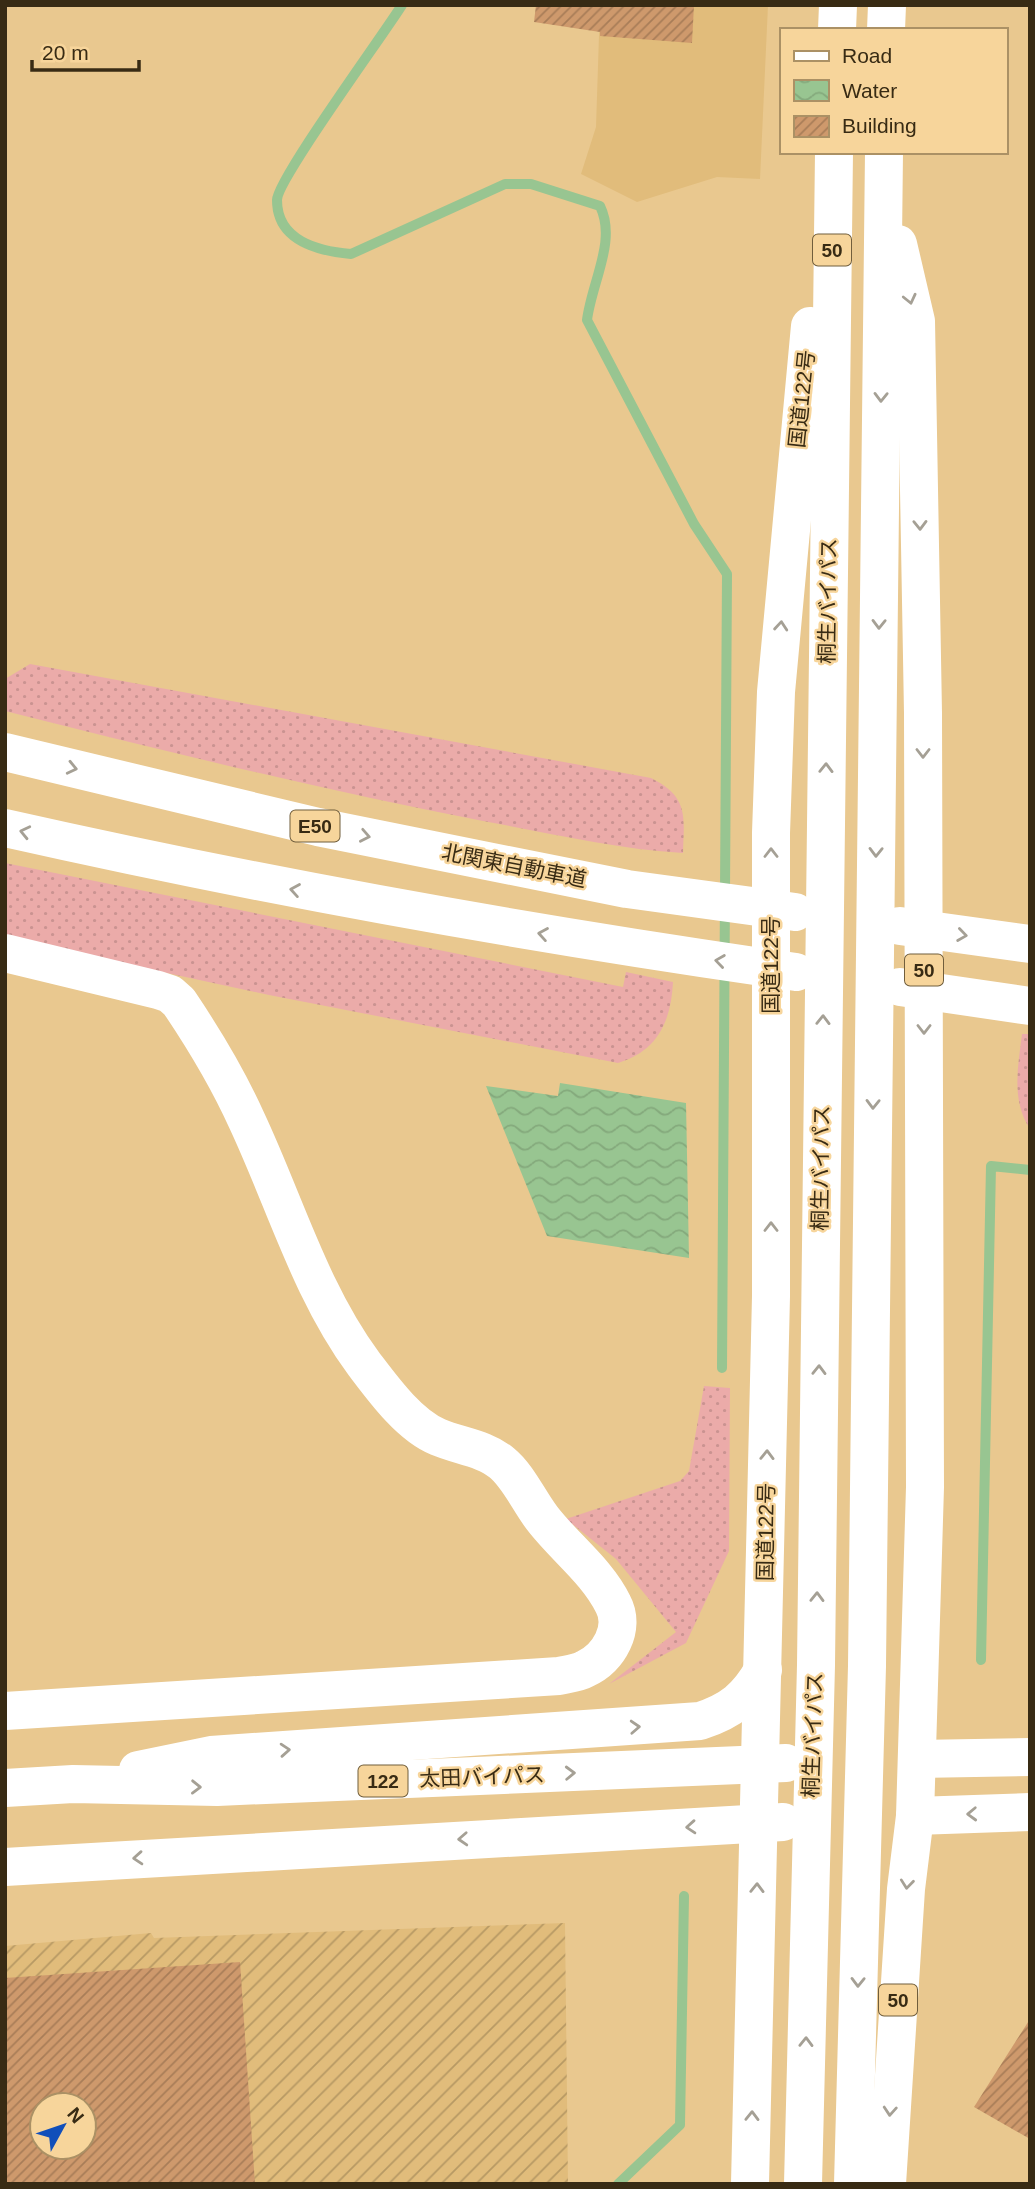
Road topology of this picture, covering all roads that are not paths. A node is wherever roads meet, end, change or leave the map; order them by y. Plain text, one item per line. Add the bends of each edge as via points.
1 (838, 5) edge
2 (887, 5) edge
3 (837, 28) edge
4 (886, 28) edge
5 (834, 161) edge
6 (884, 168) edge
7 (5, 752) edge
8 (5, 828) edge
9 (1030, 944) edge
10 (5, 953) edge
11 (1030, 1006) edge
12 (763, 1670) junction
13 (5, 1711) edge
14 (1030, 1757) edge
15 (917, 1759) junction
16 (761, 1764) junction
17 (73, 1784) junction
18 (5, 1788) edge
19 (1030, 1812) edge
20 (915, 1816) junction
21 (759, 1823) junction
22 (5, 1867) edge
23 (750, 2184) edge
24 (803, 2184) edge
25 (853, 2184) edge
26 (887, 2184) edge

1 - 3 main road
2 - 4 main road
12 -> 5 main road, 国道122号 / 50 via 776,692 805,357
24 -> 5 main road, 桐生バイパス / 50 via 816,1665
6 -> 15 main road, 50 via 916,321 923,713 925,1446
6 -> 25 main road, 50 via 867,1666
7 -> 9 main road, 北関東自動車道 / E50 via 318,827 628,888
11 -> 8 main road via 611,946 208,874
10 - 13 main road via 158,990 179,1002 247,1120 296,1240 346,1338 365,1365 418,1426 504,1464 543,1520 600,1585 618,1618 617,1634 597,1661 584,1670 559,1676
12 - 16 main road, 国道122号 / 50
17 -> 12 main road via 211,1755 700,1721 736,1706
14 - 15 main road, 太田バイパス
15 - 16 main road, 太田バイパス / 122
15 - 20 main road, 50
17 -> 16 main road, 太田バイパス / 122 via 217,1787
16 - 21 main road, 国道122号
17 - 18 main road, 太田バイパス / 122
19 -> 20 main road
20 - 21 main road
20 -> 26 main road, 50
21 -> 22 main road
23 -> 21 main road, 国道122号

